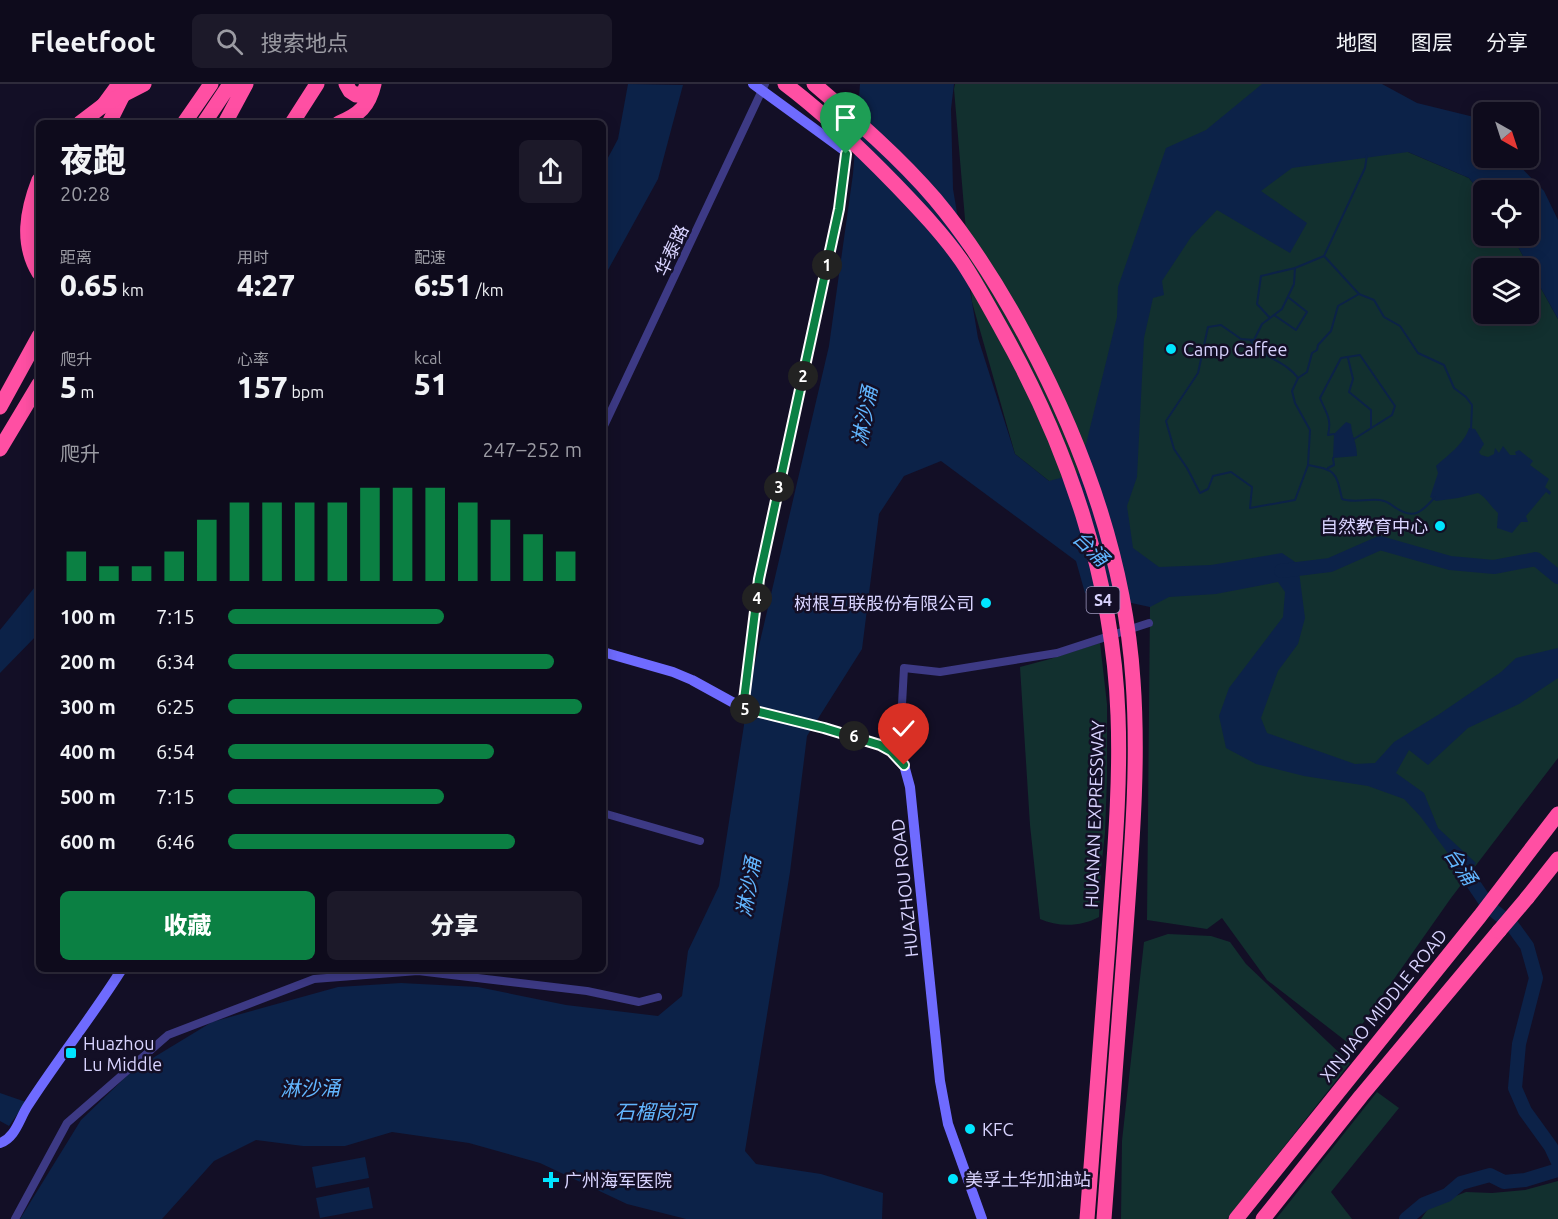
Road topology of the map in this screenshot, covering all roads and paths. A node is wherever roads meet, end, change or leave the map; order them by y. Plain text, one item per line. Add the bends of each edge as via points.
1 (117, 84) edge
2 (127, 84) edge
3 (144, 84) edge
4 (210, 84) edge
5 (230, 84) edge
6 (246, 84) edge
7 (367, 84) edge
8 (374, 84) edge
9 (753, 84) edge
10 (785, 84) edge
11 (814, 84) edge
12 (315, 86) edge
13 (348, 86) edge
14 (764, 88) edge
15 (84, 120) edge
16 (91, 120) edge
17 (110, 120) edge
18 (186, 120) edge
19 (206, 120) edge
20 (227, 120) edge
21 (296, 120) edge
22 (345, 120) edge
23 (36, 189) edge
24 (36, 266) edge
25 (36, 341) edge
26 (36, 357) edge
27 (36, 389) edge
28 (0, 407) edge
29 (36, 408) edge
30 (0, 418) edge
31 (606, 422) edge
32 (0, 449) edge
33 (0, 456) edge
34 (1149, 623) dead end
35 (606, 653) edge
36 (743, 708) junction
37 (899, 759) junction
38 (606, 814) edge
39 (1558, 814) edge
40 (700, 841) dead end
41 (1558, 859) edge
42 (120, 972) edge
43 (405, 972) edge
44 (426, 972) edge
45 (658, 997) dead end
46 (0, 1143) edge
47 (15, 1219) edge
48 (982, 1219) edge
49 (1087, 1219) edge
50 (1104, 1219) edge
51 (1236, 1219) edge
52 (1263, 1219) edge

1 - 16 highway
2 - 17 highway
3 - 15 highway, bridge
4 - 18 highway
5 - 19 highway
6 - 20 highway
7 - 13 highway via 360,94 352,94
8 - 22 highway via 362,111
9 - 14 main road
10 - 49 highway, HUANAN EXPRESSWAY / S4, bridge via 877,165 961,261 1036,393 1066,466 1092,552 1108,625 1118,712 1118,757 1116,838
11 - 50 highway, HUANAN EXPRESSWAY / S4, bridge via 933,197 999,289 1070,424 1088,471 1114,564 1133,678 1136,774
12 - 21 highway
14 - 31 street, 华泰路
14 - 36 main road via 846,154 839,209 759,579
23 - 24 highway via 27,226 28,247
25 - 28 highway
26 - 30 highway
27 - 32 highway
29 - 33 highway
34 - 37 street via 1058,653 940,672 904,668
35 - 36 main road via 673,672
36 - 37 main road via 880,745
37 - 48 main road, HUAZHOU ROAD via 910,787 936,1048 948,1124
38 - 40 street
39 - 51 highway, XINJIAO MIDDLE ROAD
41 - 52 highway, bridge
42 - 46 main road via 36,1093 13,1135
43 - 47 street via 315,979 168,1035 67,1123
44 - 45 street via 587,991 639,1002

